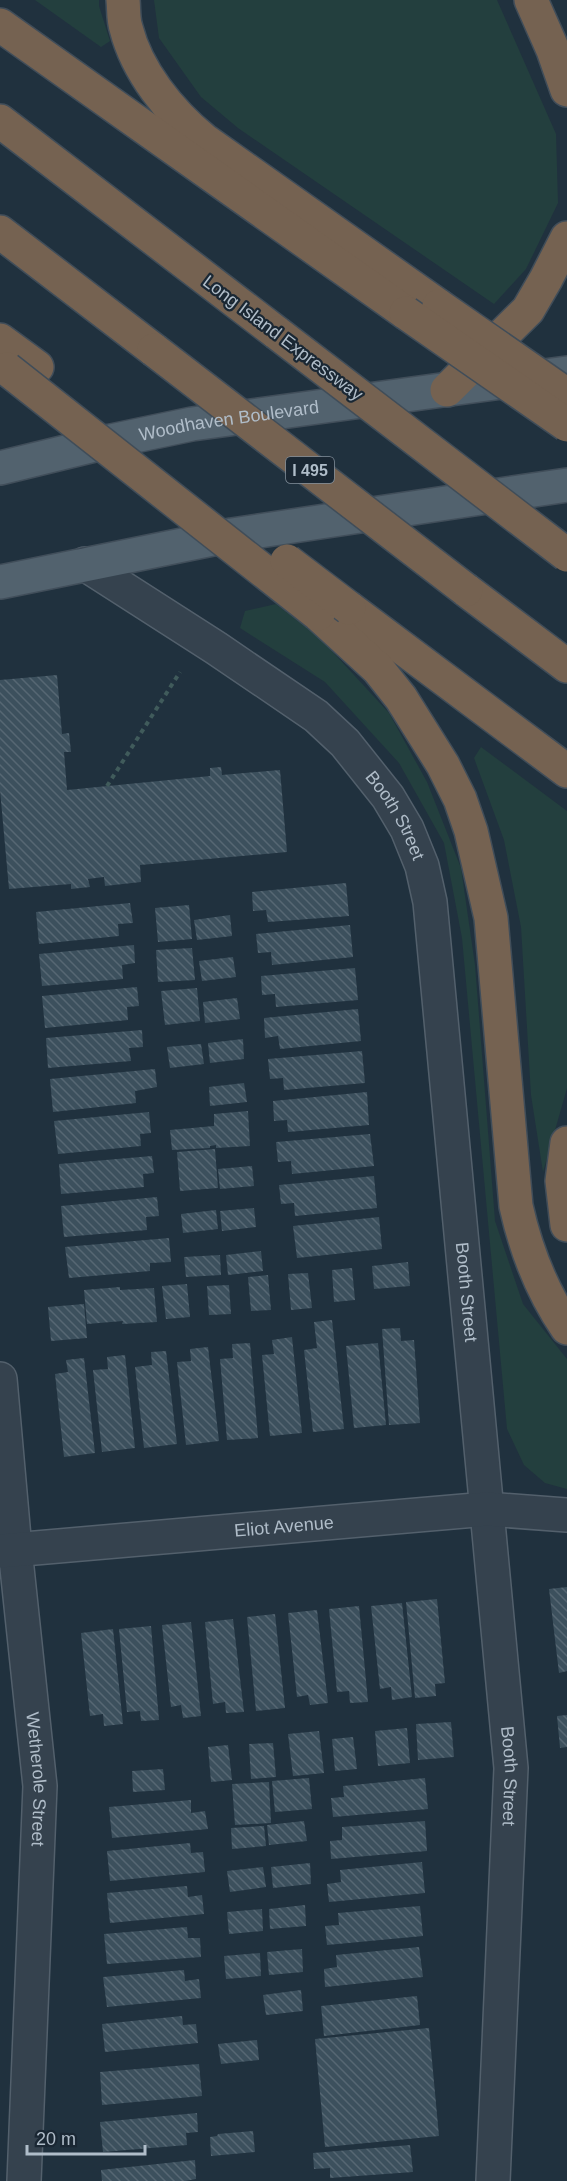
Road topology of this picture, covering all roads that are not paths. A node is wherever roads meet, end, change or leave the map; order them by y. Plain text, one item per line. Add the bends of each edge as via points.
1 (123, 0) edge
2 (531, 0) edge
3 (0, 25) edge
4 (567, 90) edge
5 (0, 121) edge
6 (0, 232) edge
7 (567, 238) edge
8 (11, 359) edge
9 (567, 374) edge
10 (447, 390) junction
11 (567, 395) edge
12 (567, 425) edge
13 (0, 468) edge
14 (567, 485) edge
15 (567, 555) edge
16 (85, 564) junction
17 (0, 582) edge
18 (334, 611) junction
19 (567, 666) edge
20 (567, 771) edge
21 (567, 1143) edge
22 (567, 1225) edge
23 (567, 1328) edge
24 (0, 1379) edge
25 (487, 1509) junction
26 (567, 1515) edge
27 (7, 1550) edge
28 (24, 2181) edge
29 (493, 2181) edge

1 - 11 highway, bridge via 125,26 134,52 150,80 186,125
2 - 4 highway
3 - 12 highway, bridge
5 - 15 highway, Long Island Expressway, bridge
6 - 19 highway, I 495, bridge
7 - 10 highway via 528,309
8 - 18 highway, bridge
9 - 10 main road, Woodhaven Boulevard
10 - 13 main road, Woodhaven Boulevard via 192,424
14 - 16 main road via 232,535
16 - 17 main road
16 - 25 street, Booth Street via 316,716 372,776 407,829 422,866 430,903
18 - 20 highway
18 - 23 highway via 401,698 443,765 471,831 491,918 516,1206 535,1273
21 - 22 highway via 562,1181
24 - 27 street, Wetherole Street
25 - 26 street, Eliot Avenue
25 - 27 street, Eliot Avenue
25 - 29 street, Booth Street via 512,1768
27 - 28 street, Wetherole Street via 40,1786

